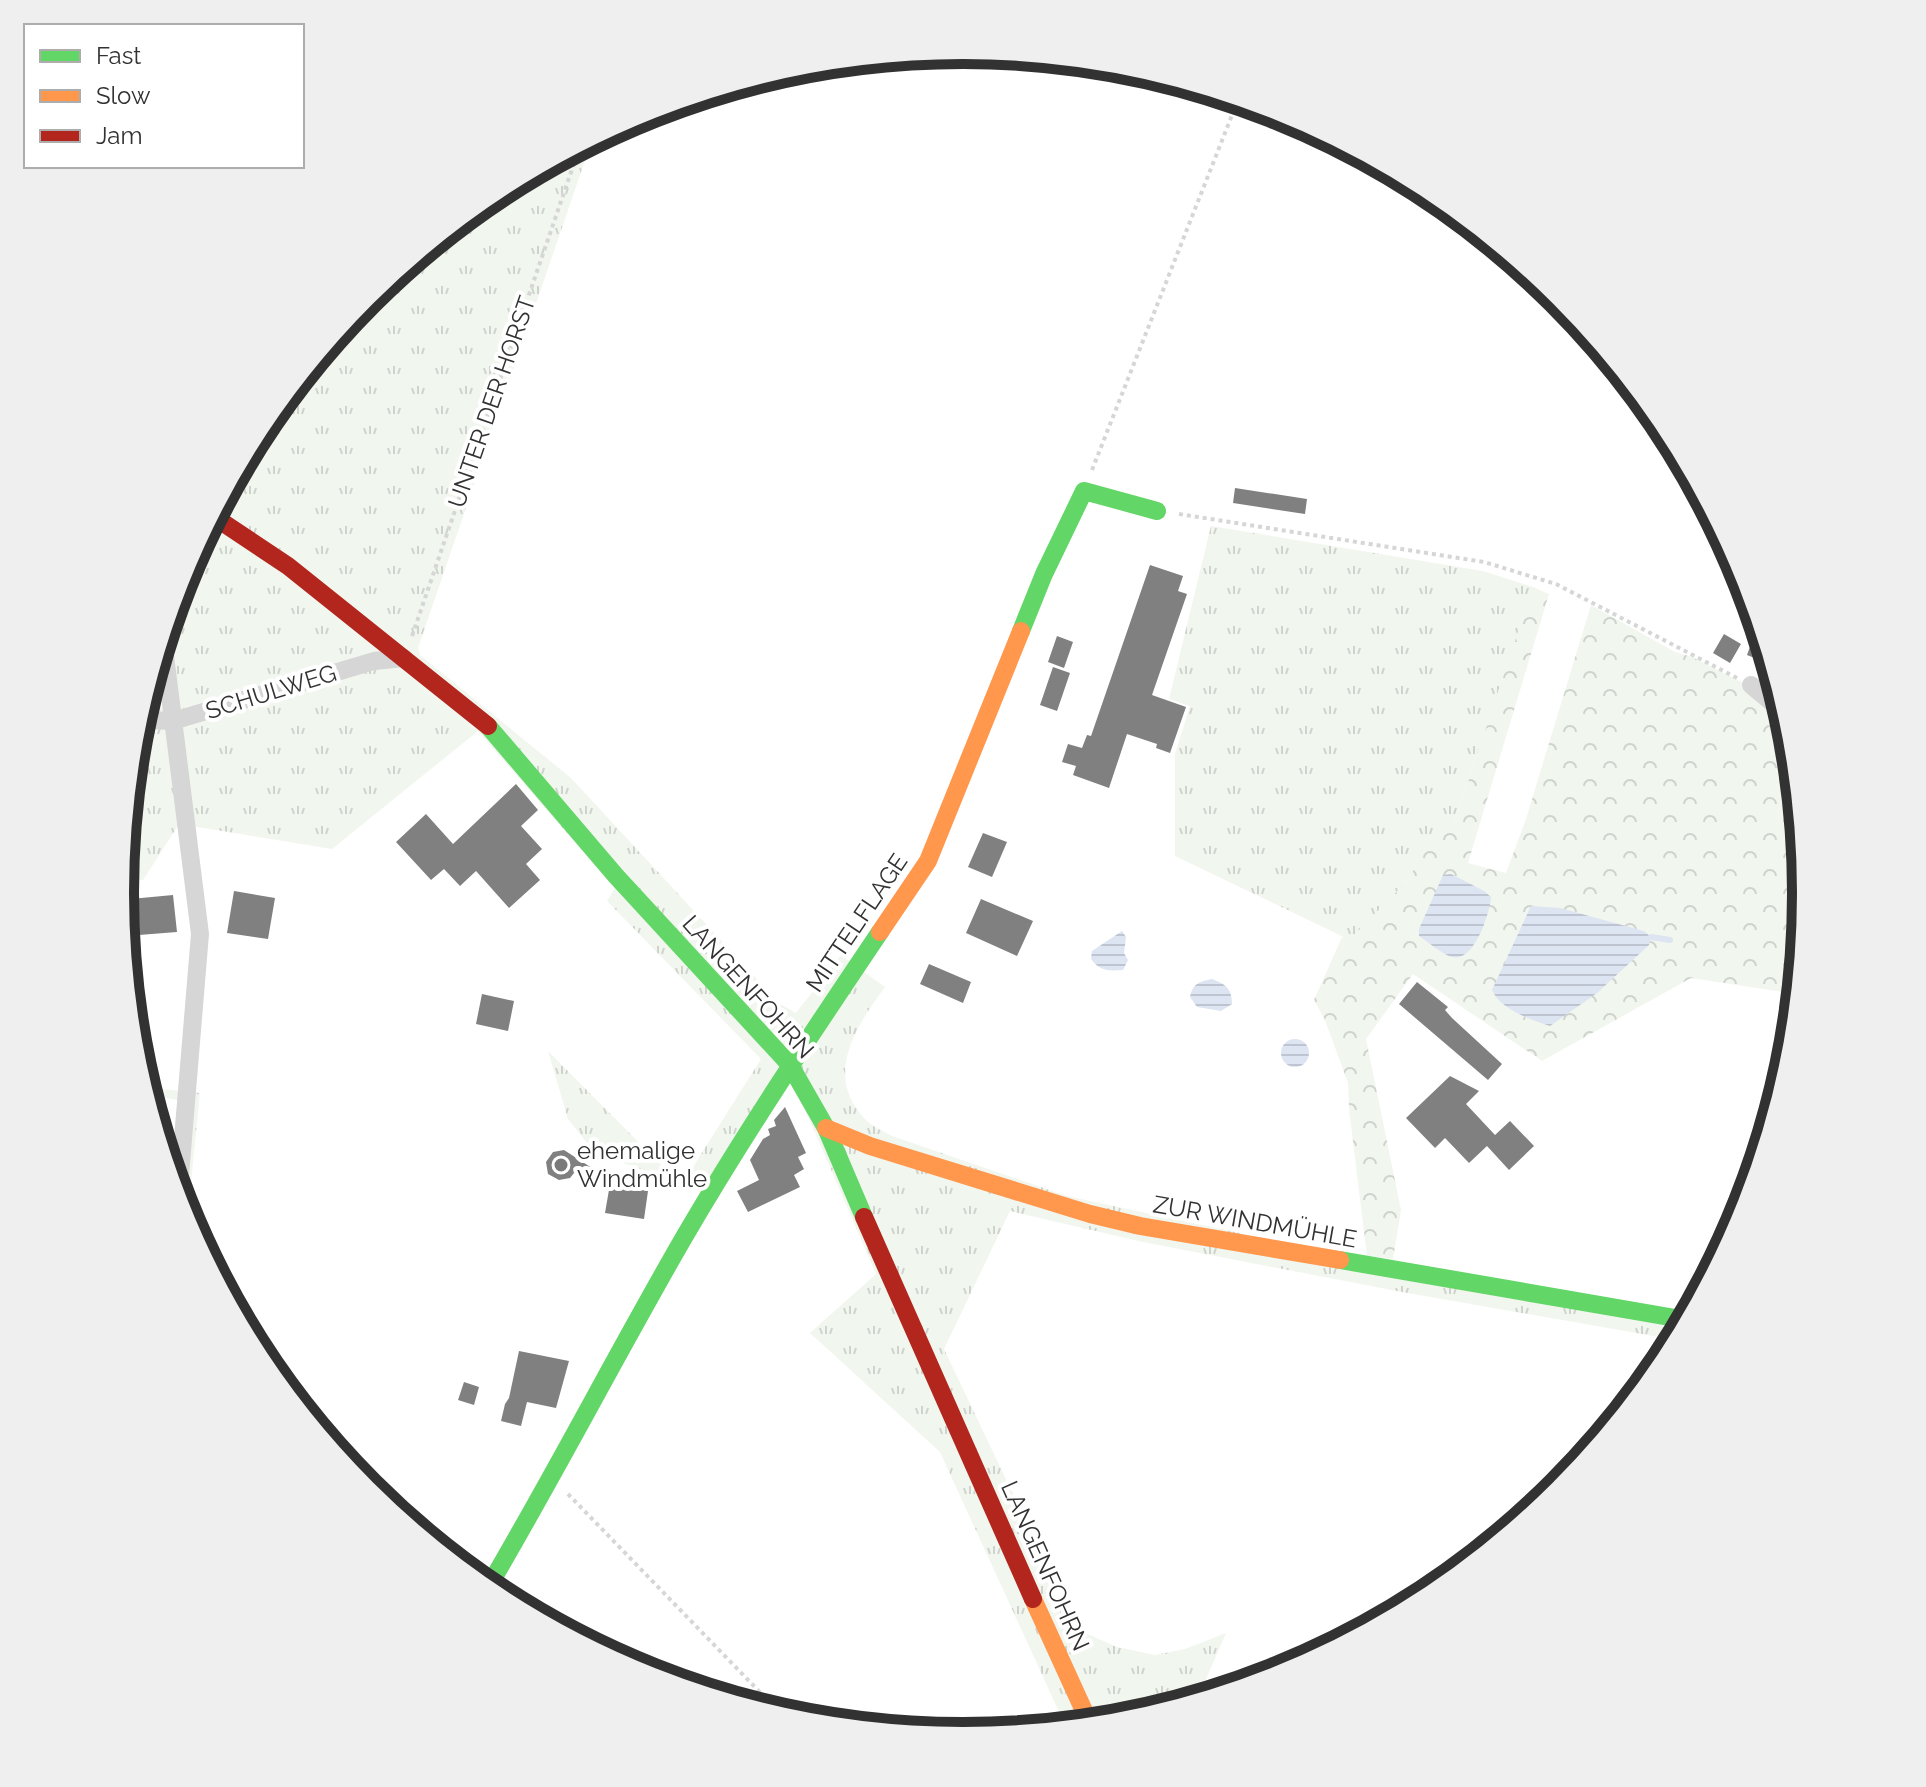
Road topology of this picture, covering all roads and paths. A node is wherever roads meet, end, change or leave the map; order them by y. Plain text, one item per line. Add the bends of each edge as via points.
1 (1234, 110) edge
2 (575, 161) edge
3 (1084, 491) junction
4 (1157, 511) joint
5 (222, 522) edge
6 (404, 658) junction
7 (166, 666) edge
8 (1751, 685) joint
9 (1769, 700) edge
10 (152, 720) edge
11 (173, 721) junction
12 (790, 1065) junction
13 (826, 1128) junction
14 (181, 1167) edge
15 (1675, 1318) edge
16 (552, 1478) junction
17 (494, 1577) edge
18 (767, 1699) edge
19 (1085, 1714) edge

1 - 3 path
2 - 6 path, UNTER DER HORST
3 - 4 street
3 - 12 street, MITTELFLAGE via 1044,574 928,861
4 - 8 path via 1484,562 1556,584
5 - 6 street, LANGENFOHRN via 288,566
6 - 11 street, SCHULWEG via 374,661
6 - 12 street, LANGENFOHRN via 487,725 616,876
7 - 11 street
8 - 9 street
10 - 11 street, SCHULWEG
11 - 14 street via 200,934
12 - 13 street, LANGENFOHRN
12 - 16 street, MITTELFLAGE via 683,1240
13 - 15 street, ZUR WINDMÜHLE via 870,1146 1140,1226
13 - 19 street, LANGENFOHRN
16 - 17 street, MITTELFLAGE
16 - 18 path

